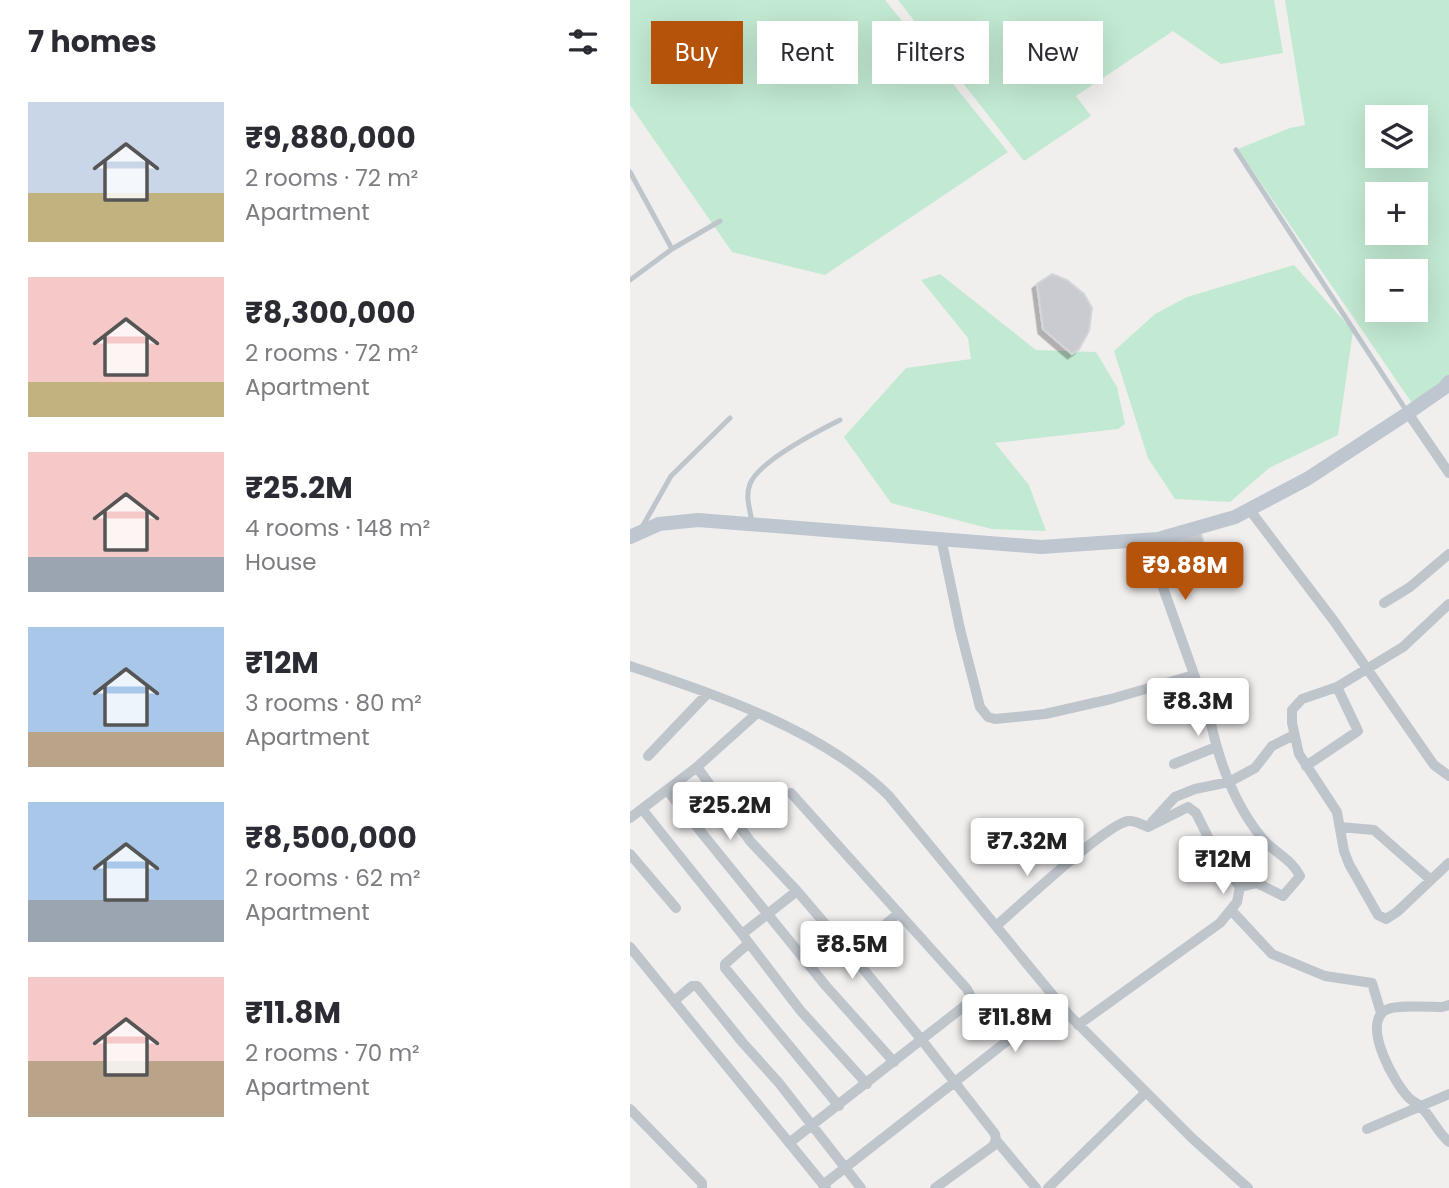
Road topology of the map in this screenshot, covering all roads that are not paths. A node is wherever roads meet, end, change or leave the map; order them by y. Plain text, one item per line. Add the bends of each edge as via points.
1 (1236, 150) dead end
2 (630, 172) edge
3 (720, 220) dead end
4 (672, 249) junction
5 (630, 280) edge
6 (1449, 382) edge
7 (1408, 413) junction
8 (730, 418) dead end
9 (840, 420) dead end
10 (1449, 472) edge
11 (1249, 509) junction
12 (752, 524) junction
13 (634, 535) edge
14 (941, 538) junction
15 (1146, 540) junction
16 (1449, 554) edge
17 (1384, 603) dead end
18 (1449, 604) edge
19 (630, 666) edge
20 (1367, 669) junction
21 (1194, 675) junction
22 (1337, 687) junction
23 (708, 693) junction
24 (757, 714) junction
25 (1294, 735) junction
26 (1216, 747) junction
27 (648, 756) dead end
28 (1174, 764) dead end
29 (1306, 766) junction
30 (697, 767) junction
31 (1449, 776) edge
32 (1229, 782) junction
33 (667, 790) junction
34 (791, 793) dead end
35 (642, 809) junction
36 (630, 818) edge
37 (1149, 827) junction
38 (1340, 827) junction
39 (630, 854) edge
40 (1449, 863) edge
41 (1431, 880) junction
42 (1240, 887) junction
43 (797, 891) junction
44 (676, 908) dead end
45 (1232, 911) junction
46 (768, 913) junction
47 (899, 913) junction
48 (996, 926) junction
49 (742, 934) junction
50 (750, 943) junction
51 (630, 947) edge
52 (850, 953) junction
53 (674, 1001) junction
54 (1057, 1002) junction
55 (1449, 1005) edge
56 (1381, 1013) junction
57 (1079, 1025) junction
58 (921, 1039) junction
59 (894, 1062) junction
60 (953, 1082) junction
61 (867, 1084) junction
62 (1146, 1092) junction
63 (1449, 1094) edge
64 (839, 1106) junction
65 (1422, 1107) junction
66 (630, 1109) edge
67 (811, 1126) junction
68 (1367, 1129) dead end
69 (996, 1140) junction
70 (1449, 1142) edge
71 (789, 1143) junction
72 (845, 1168) junction
73 (824, 1186) edge
74 (702, 1188) edge
75 (861, 1188) edge
76 (935, 1188) edge
77 (1036, 1188) edge
78 (1048, 1188) edge
79 (1248, 1188) edge

1 - 7 lane
2 - 4 lane
3 - 4 lane
4 - 5 lane
6 - 7 main road
7 - 10 street
7 - 11 main road via 1307,479
8 - 13 lane via 671,476
9 - 12 lane via 788,449 752,479 748,497
11 - 15 main road
11 - 20 street
12 - 13 main road via 698,520 659,524
12 - 14 main road
14 - 15 main road via 1041,547
14 - 21 street via 980,707 988,717 1045,715
15 - 21 street
16 - 17 street
18 - 20 street via 1415,637
19 - 23 street
20 - 22 street
20 - 31 street via 1434,765
21 - 26 street
22 - 25 street via 1296,703 1292,710
22 - 29 street via 1358,731
23 - 24 street
23 - 27 street
24 - 30 street
24 - 48 street via 806,736 873,780
25 - 29 street
25 - 32 street via 1272,746 1255,768
26 - 28 street
26 - 32 street
29 - 38 street via 1333,804
30 - 33 street
30 - 43 street via 750,841
32 - 37 street via 1175,797
32 - 42 street via 1263,840 1294,864 1300,876 1283,896 1257,883
33 - 35 street
33 - 46 street
34 - 47 street
35 - 36 street
35 - 49 street
37 - 42 street via 1188,807 1193,809
37 - 48 street via 1134,821 1118,825
38 - 41 street via 1374,830
38 - 41 street via 1349,864 1382,918 1397,912
39 - 44 street
40 - 41 street
42 - 45 street
43 - 46 street
43 - 52 street
45 - 56 street via 1272,954 1325,976 1372,983
45 - 57 street
46 - 49 street
46 - 59 street
47 - 52 street
47 - 58 street via 971,997
48 - 54 street
49 - 50 street
50 - 61 street via 800,1010
50 - 64 street via 725,968
51 - 53 street
52 - 58 street
53 - 67 street via 696,986
53 - 71 street
54 - 57 street
54 - 60 street
55 - 56 street via 1390,1008
56 - 65 street via 1380,1046 1388,1067 1410,1099
57 - 62 street
58 - 59 street
58 - 60 street
59 - 61 street
60 - 69 street
60 - 72 street
61 - 64 street
62 - 78 street
62 - 79 street
63 - 65 street
64 - 67 street
65 - 68 street
65 - 70 street
66 - 74 street
67 - 71 street
67 - 72 street
69 - 76 street
69 - 77 street
71 - 73 street
72 - 73 street
72 - 75 street

